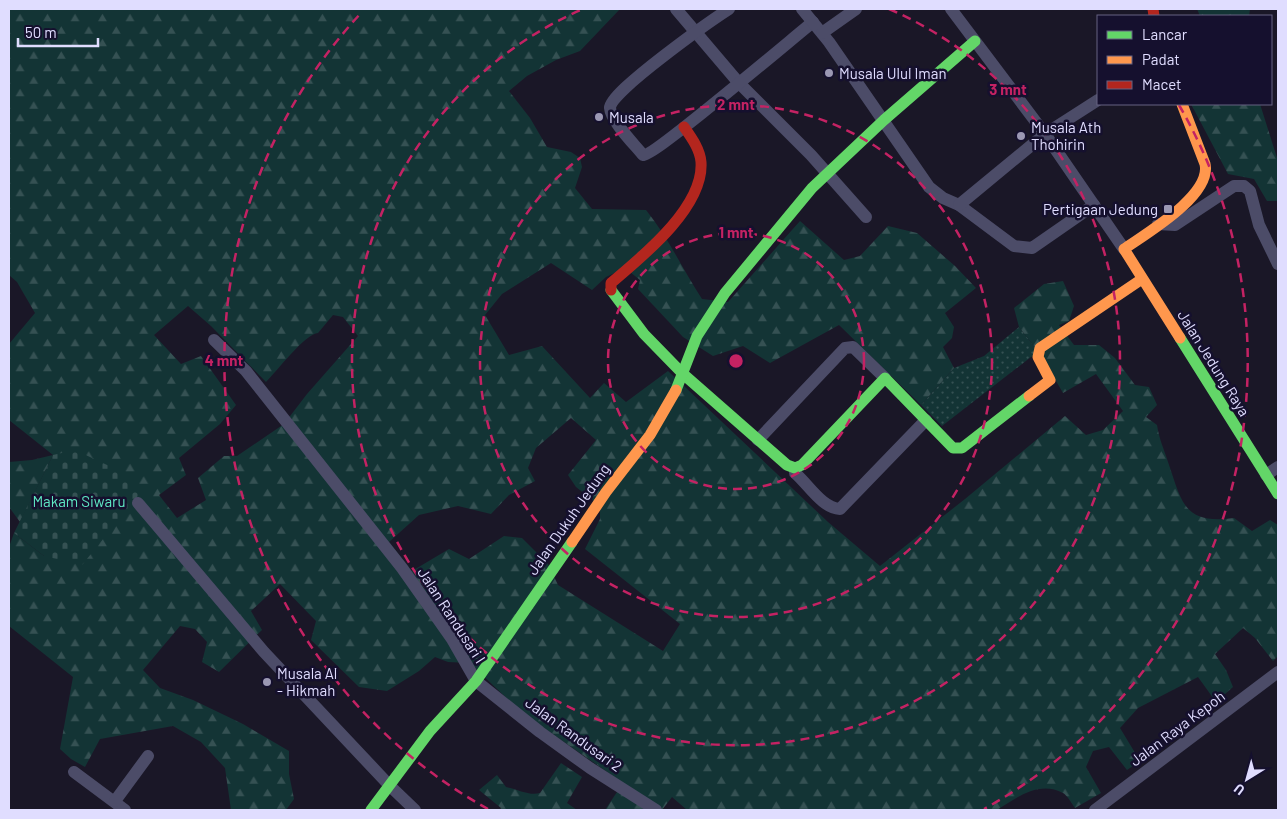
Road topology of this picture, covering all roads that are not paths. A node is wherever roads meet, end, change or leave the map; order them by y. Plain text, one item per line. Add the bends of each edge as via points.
1 (676, 9) edge
2 (729, 9) edge
3 (802, 9) edge
4 (856, 9) edge
5 (951, 9) edge
6 (812, 22) junction
7 (696, 32) junction
8 (822, 33) junction
9 (975, 41) junction
10 (738, 82) junction
11 (1097, 101) edge
12 (1182, 105) edge
13 (884, 120) junction
14 (684, 127) junction
15 (1045, 134) junction
16 (828, 174) junction
17 (959, 205) junction
18 (1094, 205) junction
19 (866, 217) dead end
20 (1158, 224) junction
21 (1124, 249) junction
22 (1278, 264) edge
23 (1142, 279) junction
24 (214, 340) dead end
25 (682, 373) junction
26 (885, 378) junction
27 (926, 420) junction
28 (758, 440) junction
29 (1278, 467) edge
30 (795, 468) junction
31 (1266, 475) junction
32 (1278, 494) edge
33 (138, 503) dead end
34 (1278, 672) edge
35 (476, 680) junction
36 (148, 756) dead end
37 (74, 772) dead end
38 (390, 786) junction
39 (115, 801) junction
40 (125, 810) edge
41 (371, 810) edge
42 (415, 810) edge
43 (656, 810) edge
44 (1095, 810) edge

1 - 7 street
2 - 7 street
3 - 6 street
4 - 8 street
5 - 9 street, Jalan Jedung Raya
6 - 8 street
6 - 10 street
7 - 10 street
7 - 14 street via 639,76 610,105 613,117 643,155 649,154
8 - 13 street
9 - 13 street, Jalan Dukuh Jedung
9 - 15 street, Jalan Jedung Raya
10 - 14 street
10 - 16 street
11 - 15 street
12 - 20 street via 1207,174 1203,186
13 - 16 street, Jalan Dukuh Jedung
13 - 17 street via 929,187
14 - 25 street via 697,146 702,162 692,199 649,251 609,286 644,334
15 - 17 street
15 - 18 street, Jalan Jedung Raya
16 - 19 street
16 - 25 street, Jalan Dukuh Jedung via 795,207 725,293 697,336
17 - 18 street via 1014,246 1026,249
18 - 21 street, Jalan Jedung Raya
20 - 21 street
20 - 22 street via 1175,225 1234,186 1244,186 1250,191 1259,225
21 - 23 street, Jalan Jedung Raya
23 - 27 street via 1040,348 1038,356 1050,380 962,448 953,448
23 - 31 street, Jalan Jedung Raya
24 - 35 street, Jalan Randusari I via 246,371 402,568 452,639
25 - 28 street
25 - 35 street, Jalan Dukuh Jedung via 656,427 606,492
26 - 27 street
26 - 28 street via 853,347 845,348
26 - 30 street via 802,465
27 - 30 street via 840,508 831,508 824,502 795,474
28 - 30 street
29 - 31 street
31 - 32 street, Jalan Jedung Raya
33 - 38 street via 264,652
34 - 44 street, Jalan Raya Kepoh
35 - 38 street, Jalan Dukuh Jedung via 430,731
35 - 43 street, Jalan Randusari 2 via 576,758
36 - 39 street
37 - 39 street
38 - 41 street, Jalan Dukuh Jedung
38 - 42 street
39 - 40 street

